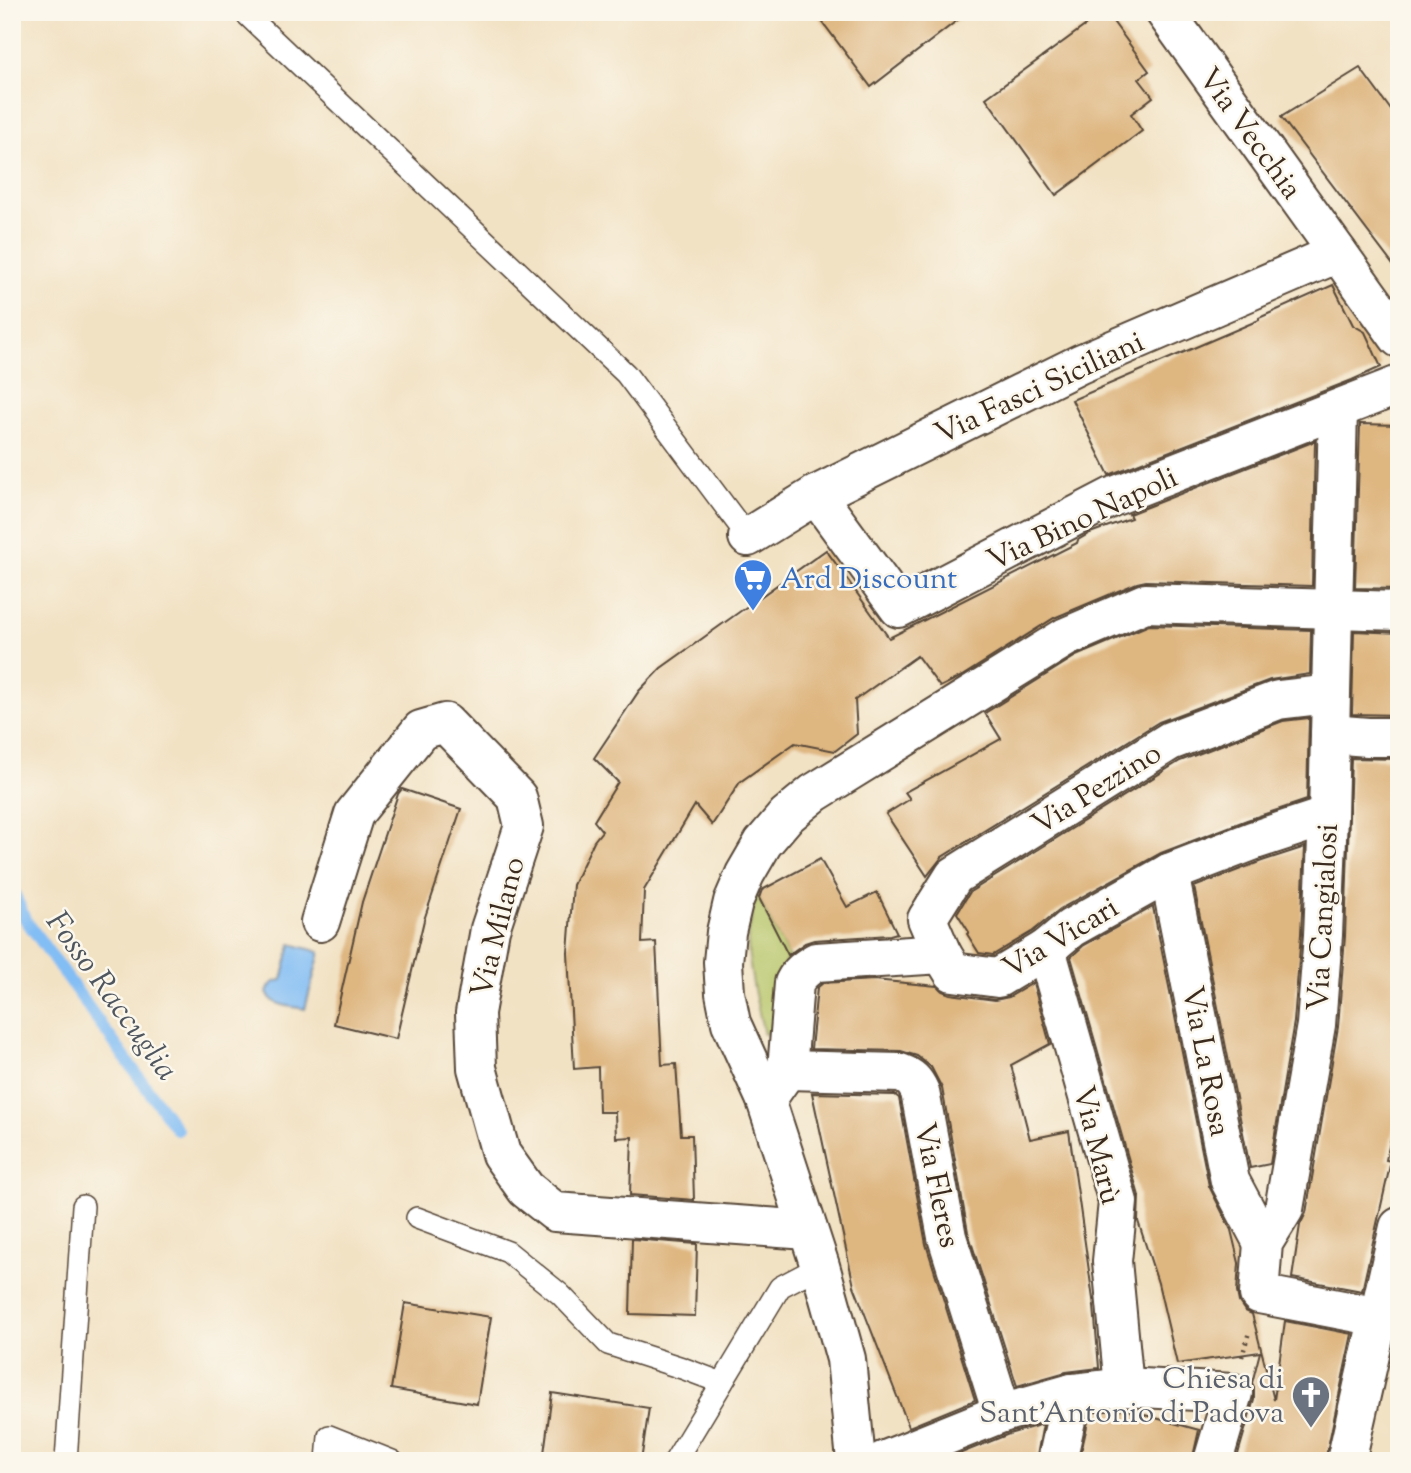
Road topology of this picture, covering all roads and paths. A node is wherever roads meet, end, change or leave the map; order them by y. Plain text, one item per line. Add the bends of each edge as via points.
1 (244, 12) edge
2 (1165, 12) edge
3 (1338, 253) junction
4 (1399, 338) edge
5 (1399, 385) edge
6 (1338, 410) junction
7 (816, 495) junction
8 (748, 537) joint
9 (1333, 608) junction
10 (1399, 611) edge
11 (1330, 694) junction
12 (1330, 734) junction
13 (1399, 737) edge
14 (1328, 816) junction
15 (1169, 873) junction
16 (320, 922) dead end
17 (1045, 949) junction
18 (942, 954) junction
19 (776, 1085) junction
20 (83, 1206) dead end
21 (417, 1218) dead end
22 (1399, 1227) edge
23 (808, 1230) junction
24 (1263, 1243) junction
25 (820, 1266) junction
26 (1259, 1294) junction
27 (1379, 1317) junction
28 (722, 1383) junction
29 (1124, 1387) junction
30 (1072, 1393) junction
31 (1233, 1393) junction
32 (1002, 1413) junction
33 (929, 1451) edge
34 (66, 1461) edge
35 (327, 1461) edge
36 (392, 1461) edge
37 (675, 1461) edge
38 (856, 1461) edge
39 (883, 1461) edge
40 (1057, 1461) edge
41 (1213, 1461) edge
42 (1346, 1461) edge

1 - 8 lane via 626,374
2 - 3 street, Via Vecchia
3 - 4 street, Via Vecchia
3 - 7 street, Via Fasci Siciliani via 1080,364
5 - 6 street, Via Bino Napoli
6 - 7 street, Via Bino Napoli via 1112,497 899,608
6 - 9 street, Via Cangialosi
7 - 8 street, Via Fasci Siciliani
9 - 10 street
9 - 11 street, Via Cangialosi
9 - 19 street via 1145,603 1066,637 814,793 786,816 745,874 733,902 723,962 731,1023
11 - 12 street, Via Cangialosi
11 - 18 street, Via Pezzino via 1278,700 1170,741 954,876 927,919
12 - 13 street
12 - 14 street, Via Cangialosi
14 - 15 street, Via Vicari
14 - 24 street, Via Cangialosi via 1316,1025 1284,1209
15 - 17 street, Via Vicari via 1070,928
15 - 24 street, Via La Rosa via 1230,1181
16 - 23 street, Via Milano via 354,814 421,730 445,723 517,797 524,826 490,929 475,1013 477,1068 501,1154 526,1189 555,1212
17 - 18 street, Via Vicari via 998,978 953,972
17 - 29 street, Via Marù via 1118,1202 1111,1261
18 - 19 street via 816,962 805,968 794,984
19 - 23 street
19 - 32 street, Via Fleres via 900,1073 916,1083 947,1237
20 - 34 lane
21 - 28 lane via 508,1252 560,1294 608,1344
22 - 27 street
23 - 25 street
24 - 26 street, Via Cangialosi
25 - 28 lane via 780,1287
25 - 38 street via 846,1359
26 - 27 street
26 - 31 path
27 - 42 street
28 - 37 lane
29 - 30 street
29 - 31 street
30 - 32 street
30 - 40 street
31 - 41 street
32 - 33 street
33 - 39 street
35 - 36 lane via 330,1436

